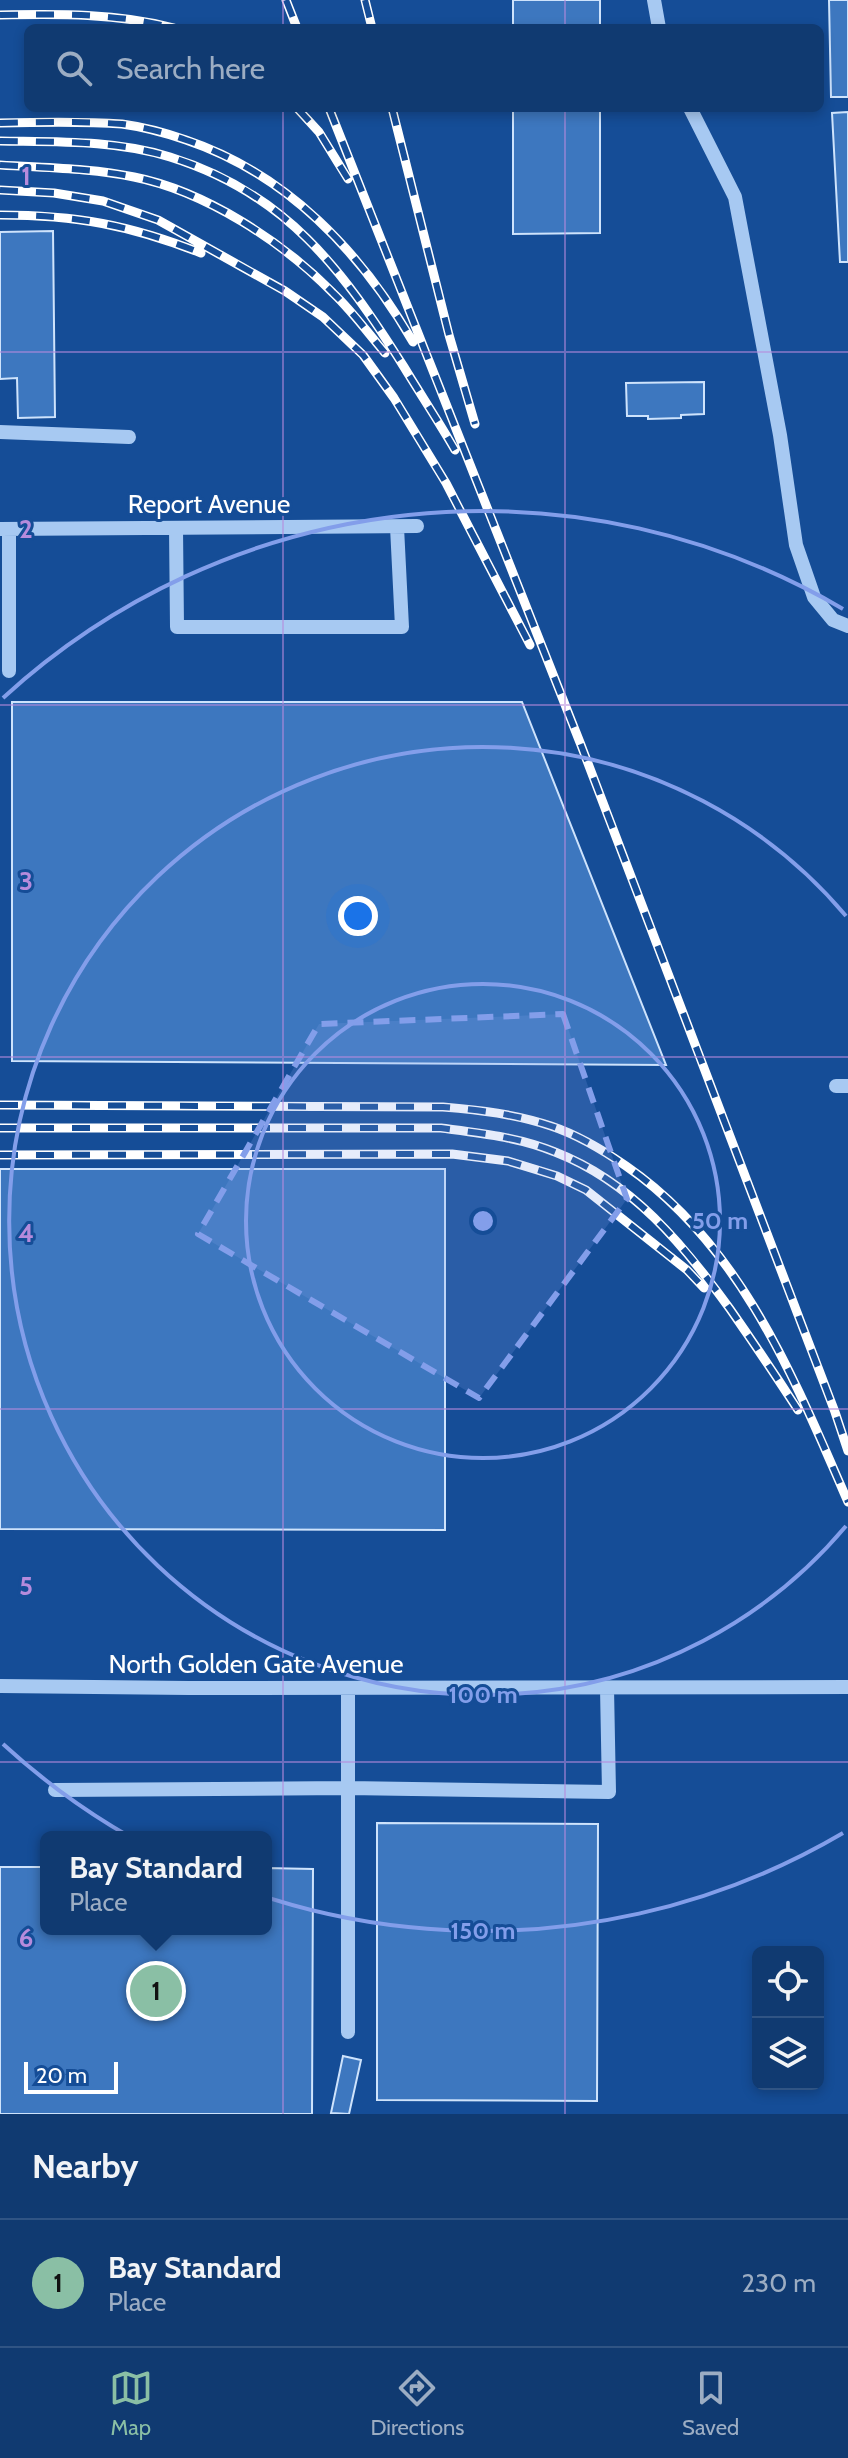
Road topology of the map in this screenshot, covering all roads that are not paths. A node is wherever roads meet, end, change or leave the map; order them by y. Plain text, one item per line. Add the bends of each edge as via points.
1 (654, 0) edge
2 (658, 24) edge
3 (692, 112) edge
4 (0, 432) edge
5 (129, 437) dead end
6 (417, 526) dead end
7 (397, 527) junction
8 (176, 528) junction
9 (4, 529) edge
10 (848, 626) edge
11 (9, 671) dead end
12 (0, 1686) edge
13 (848, 1687) edge
14 (348, 1688) junction
15 (607, 1688) junction
16 (348, 1788) junction
17 (55, 1790) dead end
18 (348, 2032) dead end

1 - 2 street
3 - 10 street via 735,197 796,545 814,597 833,620
4 - 5 street
6 - 7 street, Report Avenue
7 - 8 street, Report Avenue
7 - 8 street via 402,627 177,627
8 - 9 street, Report Avenue
9 - 11 street
12 - 14 street, North Golden Gate Avenue
13 - 15 street, North Golden Gate Avenue
14 - 15 street, North Golden Gate Avenue
14 - 16 street
15 - 16 street via 609,1792
16 - 17 street
16 - 18 street

